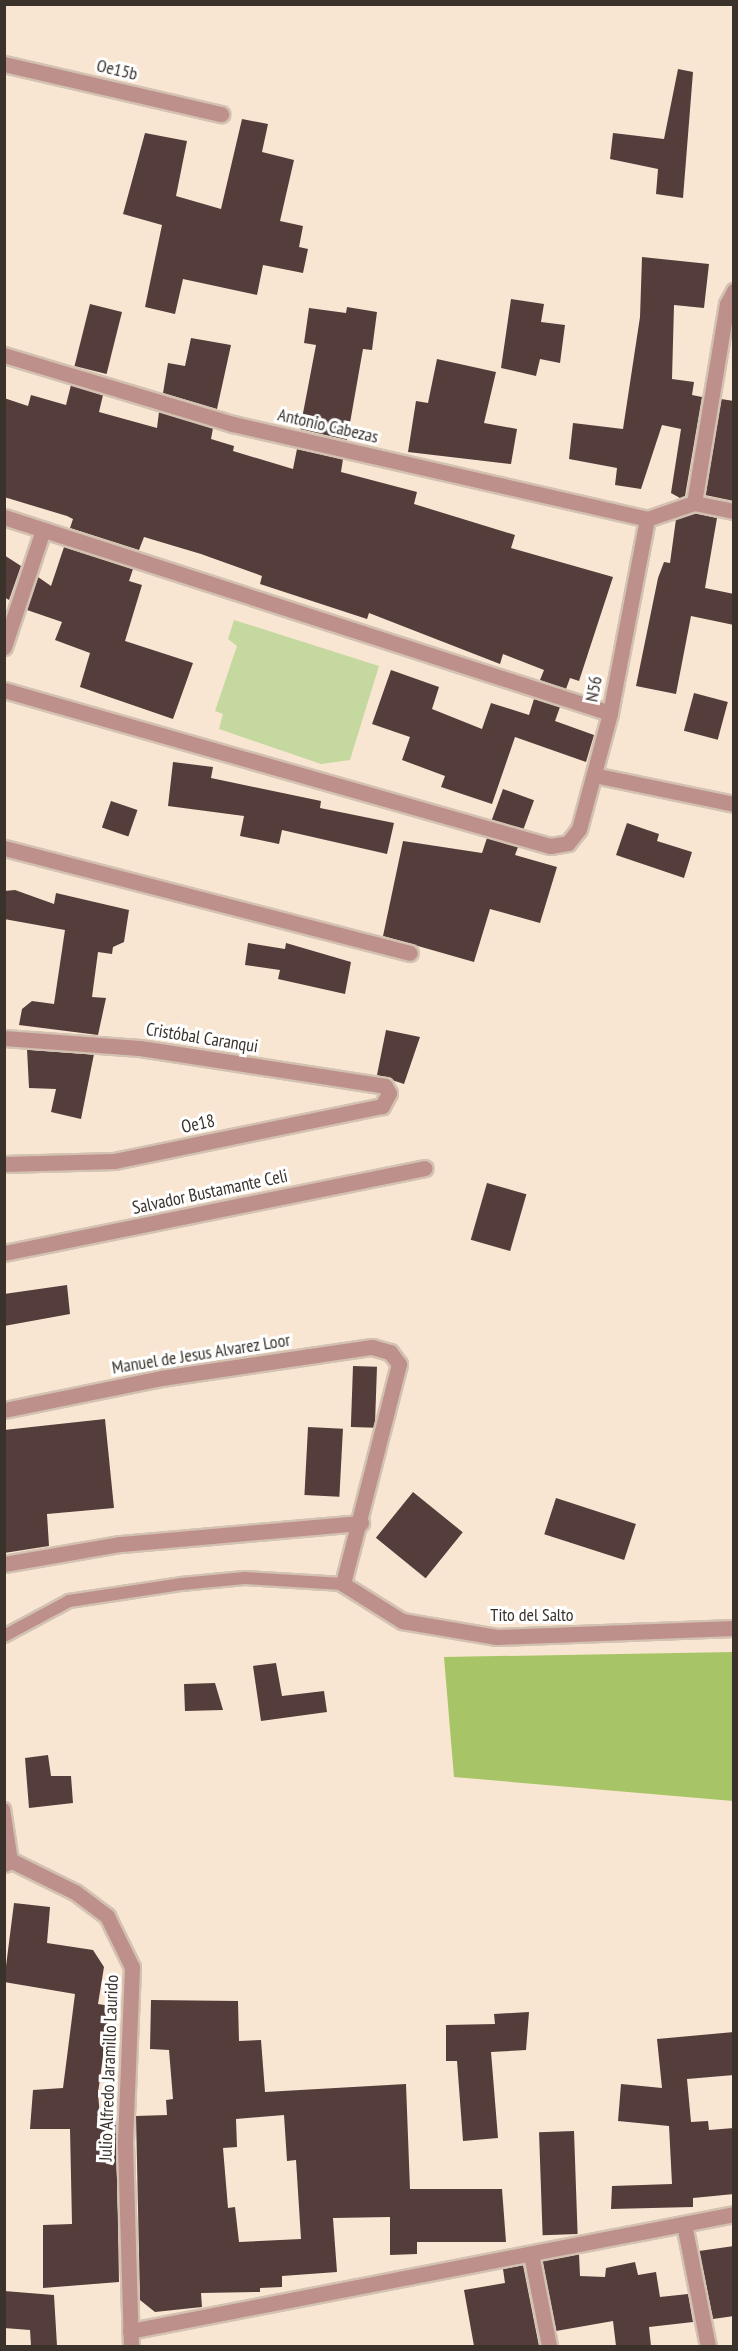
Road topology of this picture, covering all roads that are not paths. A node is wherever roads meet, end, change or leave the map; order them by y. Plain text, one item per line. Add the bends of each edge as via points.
1 (4, 64) edge
2 (221, 114) dead end
3 (734, 291) edge
4 (4, 356) edge
5 (693, 503) junction
6 (734, 511) edge
7 (4, 517) edge
8 (647, 519) junction
9 (42, 530) junction
10 (4, 647) edge
11 (4, 690) edge
12 (610, 713) junction
13 (594, 775) junction
14 (734, 804) edge
15 (4, 848) edge
16 (410, 953) dead end
17 (4, 1038) edge
18 (389, 1093) joint
19 (4, 1164) edge
20 (424, 1168) dead end
21 (4, 1253) edge
22 (4, 1410) edge
23 (361, 1523) junction
24 (4, 1564) edge
25 (343, 1584) junction
26 (734, 1628) edge
27 (4, 1635) edge
28 (4, 1809) edge
29 (7, 1861) edge
30 (734, 2214) edge
31 (684, 2224) junction
32 (531, 2254) junction
33 (131, 2339) edge
34 (549, 2346) edge
35 (708, 2346) edge

1 - 2 street, Oe15b
3 - 5 street via 727,304
4 - 8 street, Antonio Cabezas via 233,424
5 - 6 street
5 - 8 street
7 - 9 street
8 - 12 street, N56
9 - 10 street
9 - 12 street
11 - 13 street, N56 via 550,846 568,843 579,829
12 - 13 street, N56
13 - 14 street
15 - 16 street
17 - 18 street, Cristóbal Caranqui via 140,1048 385,1086
18 - 19 street, Oe18 via 382,1106 114,1161
20 - 21 street, Salvador Bustamante Celi
22 - 23 street, Manuel de Jesus Alvarez Loor via 161,1378 372,1347 390,1352 399,1364
23 - 24 street via 120,1544
23 - 25 street
25 - 26 street, Tito del Salto via 402,1621 497,1637
25 - 27 lane via 245,1578 69,1601
28 - 29 lane
29 - 33 street, Julio Alfredo Jaramillo Laurido via 75,1892 107,1916 132,1966 125,2144
30 - 31 street
31 - 32 street
31 - 35 street
32 - 33 street
32 - 34 street

